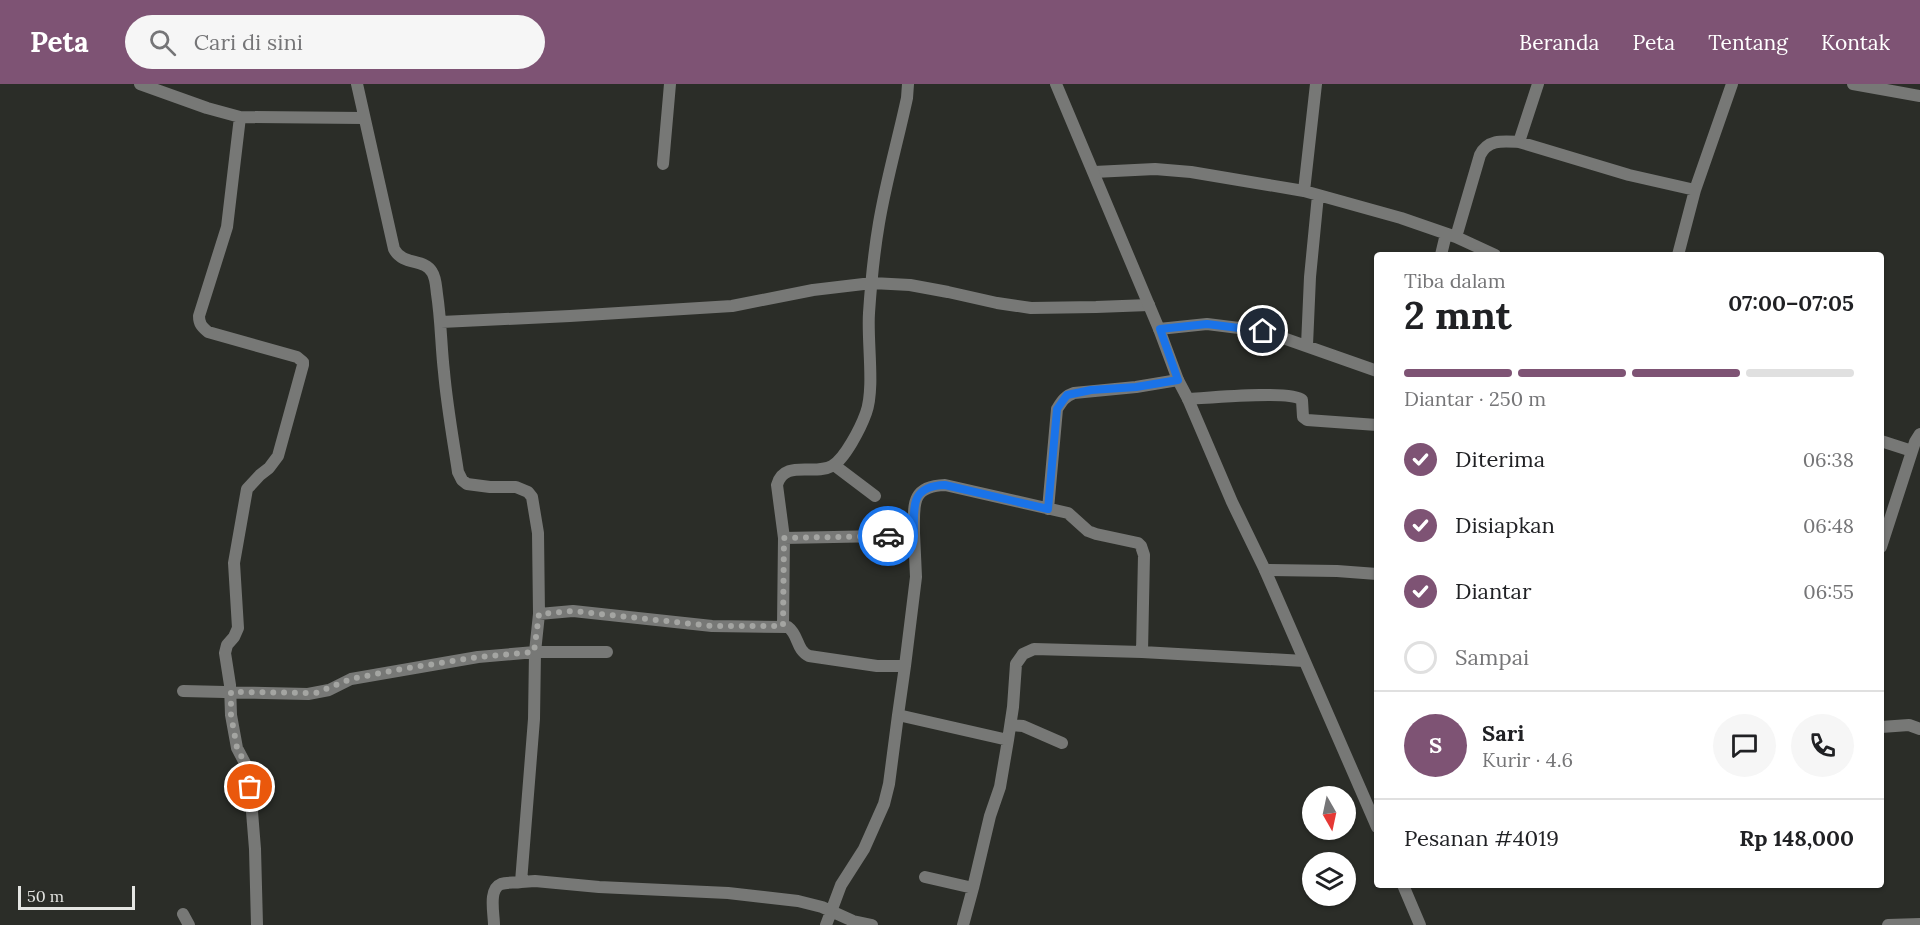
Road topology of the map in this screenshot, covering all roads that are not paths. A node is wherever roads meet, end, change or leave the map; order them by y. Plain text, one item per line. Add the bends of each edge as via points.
1 (140, 84) edge
2 (357, 84) edge
3 (670, 84) edge
4 (908, 84) edge
5 (1056, 84) edge
6 (1316, 84) edge
7 (1538, 84) edge
8 (1732, 84) edge
9 (1853, 84) edge
10 (1920, 96) edge
11 (240, 117) junction
12 (363, 118) junction
13 (1519, 142) junction
14 (663, 164) dead end
15 (1095, 172) junction
16 (1695, 190) junction
17 (1304, 191) junction
18 (1318, 195) junction
19 (1451, 236) junction
20 (1443, 252) edge
21 (1488, 252) edge
22 (1679, 252) edge
23 (872, 283) junction
24 (1149, 305) junction
25 (441, 322) junction
26 (1160, 329) junction
27 (1307, 345) junction
28 (1374, 370) edge
29 (1178, 380) junction
30 (1188, 399) junction
31 (1374, 425) edge
32 (1920, 434) edge
33 (1884, 442) edge
34 (1912, 451) junction
35 (834, 465) junction
36 (875, 496) dead end
37 (1048, 509) junction
38 (914, 533) junction
39 (784, 538) junction
40 (1884, 538) edge
41 (1265, 570) junction
42 (1374, 574) edge
43 (539, 614) junction
44 (783, 626) junction
45 (534, 652) junction
46 (607, 652) dead end
47 (1142, 652) junction
48 (1304, 661) junction
49 (905, 666) junction
50 (183, 691) dead end
51 (231, 692) junction
52 (898, 715) junction
53 (1011, 725) junction
54 (1884, 728) edge
55 (1920, 729) edge
56 (1008, 740) junction
57 (1062, 743) dead end
58 (1374, 820) edge
59 (925, 877) dead end
60 (520, 882) junction
61 (973, 888) junction
62 (1404, 888) edge
63 (830, 912) junction
64 (1920, 924) edge
65 (257, 925) edge
66 (494, 925) edge
67 (826, 925) edge
68 (872, 925) edge
69 (963, 925) edge
70 (1420, 925) edge
71 (1888, 925) edge

1 - 11 street
2 - 12 street
3 - 14 street
4 - 23 street via 879,223
5 - 15 street
6 - 17 street
7 - 13 street
8 - 16 street
9 - 10 street
11 - 12 street
11 - 51 street via 227,227 199,321 208,332 297,357 303,365 278,456 247,489 234,563 238,628 225,653
12 - 25 street via 394,249 402,258 431,270
13 - 16 street
13 - 19 street via 1496,142 1484,148
15 - 17 street via 1191,172
15 - 24 street
16 - 22 street
17 - 18 street
18 - 19 street
18 - 27 street
19 - 20 street
19 - 21 street
23 - 24 street via 910,285 1031,308
23 - 25 street via 732,306
23 - 35 street via 868,315 869,403 854,440
24 - 26 street
25 - 43 street via 443,371 458,472 467,484 516,487 532,497 538,533
26 - 27 street via 1207,324 1237,327
26 - 29 street
27 - 28 street
29 - 30 street
29 - 37 street via 1067,395 1057,409
30 - 31 street via 1297,397 1302,400 1306,420
30 - 41 street
32 - 34 street
33 - 34 street
34 - 40 street
35 - 36 street
35 - 39 street via 787,471 778,479
37 - 38 street via 935,485 914,503
37 - 47 street via 1068,513 1088,531 1141,546
38 - 39 street
38 - 49 street via 916,577
39 - 44 street
41 - 42 street
41 - 48 street
43 - 44 street via 573,611 712,626
43 - 45 street
44 - 49 street via 794,631 801,650 809,656
45 - 46 street
45 - 51 street via 396,670 351,679 316,693
45 - 60 street via 534,719
47 - 48 street
47 - 53 street via 1034,649 1023,654 1016,664
48 - 58 street
49 - 52 street
50 - 51 street
51 - 65 street via 237,748 246,765 250,787
52 - 56 street
52 - 63 street via 884,804
53 - 56 street
53 - 57 street via 1023,726
54 - 55 street via 1909,725
56 - 61 street via 1000,787
59 - 61 street
60 - 63 street via 728,893 810,903
60 - 66 street via 496,887
61 - 69 street
62 - 70 street
63 - 67 street
63 - 68 street
64 - 71 street

